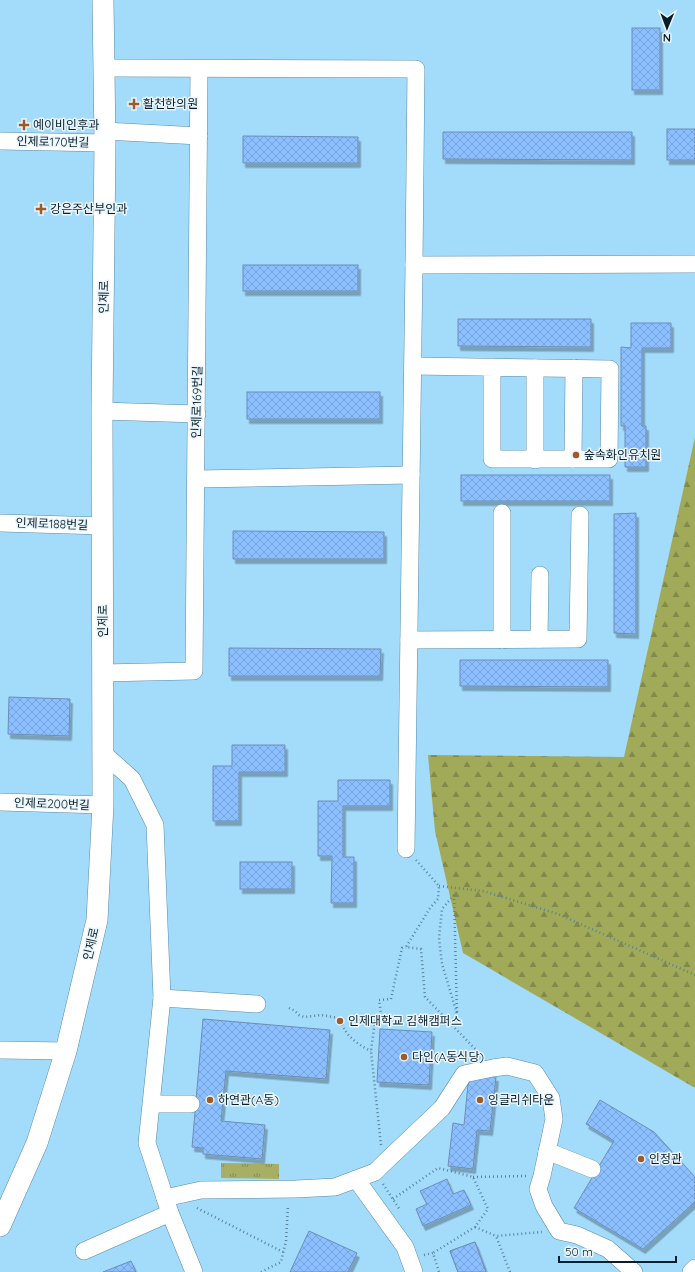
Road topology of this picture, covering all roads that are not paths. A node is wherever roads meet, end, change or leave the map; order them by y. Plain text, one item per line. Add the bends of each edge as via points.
1 (103, 0) edge
2 (104, 68) junction
3 (199, 69) junction
4 (199, 136) junction
5 (105, 137) junction
6 (0, 141) edge
7 (695, 264) edge
8 (414, 265) junction
9 (413, 366) junction
10 (492, 367) junction
11 (535, 368) junction
12 (574, 368) junction
13 (102, 411) junction
14 (197, 414) junction
15 (573, 459) junction
16 (534, 460) junction
17 (411, 475) junction
18 (196, 478) junction
19 (502, 513) dead end
20 (580, 515) dead end
21 (0, 523) edge
22 (103, 526) junction
23 (540, 575) dead end
24 (539, 639) junction
25 (409, 640) junction
26 (502, 640) junction
27 (102, 673) junction
28 (103, 753) junction
29 (0, 802) edge
30 (103, 805) junction
31 (406, 849) road end
32 (162, 998) junction
33 (257, 1004) dead end
34 (0, 1050) edge
35 (66, 1051) junction
36 (152, 1104) junction
37 (191, 1104) dead end
38 (547, 1151) junction
39 (592, 1170) dead end
40 (356, 1179) junction
41 (167, 1206) junction
42 (0, 1226) edge
43 (84, 1251) dead end
44 (695, 1268) edge
45 (194, 1272) edge
46 (414, 1272) edge
47 (634, 1272) edge
48 (691, 1272) edge

1 - 2 main road, 인제로
2 - 3 street
2 - 5 main road, 인제로
3 - 4 street, 인제로169번길
3 - 8 street via 416,69
4 - 5 street
4 - 14 street, 인제로169번길
5 - 6 street, 인제로170번길
5 - 13 main road, 인제로
7 - 8 street
8 - 9 street
9 - 10 street
9 - 17 street
10 - 11 street
10 - 16 street via 492,459
11 - 12 street
11 - 16 street
12 - 15 street
12 - 15 street via 610,369 610,459
13 - 14 street
13 - 22 main road, 인제로
14 - 18 street, 인제로169번길
15 - 16 street
17 - 18 street
17 - 25 street
18 - 27 street, 인제로169번길 via 194,671
19 - 26 street
20 - 24 street via 578,639
21 - 22 street, 인제로188번길
22 - 27 main road, 인제로
23 - 24 street
24 - 26 street
25 - 26 street
25 - 31 street
27 - 28 main road, 인제로
28 - 30 main road, 인제로
28 - 32 street via 132,779 155,825
29 - 30 street, 인제로200번길
30 - 35 main road, 인제로 via 97,920
32 - 33 street
32 - 36 street
34 - 35 street
35 - 42 main road, 인제로 via 38,1143
36 - 37 street
36 - 41 street via 147,1143
38 - 39 street
38 - 40 street via 554,1120 551,1098 535,1074 507,1066 493,1068 464,1074 442,1108 375,1172
38 - 47 street via 538,1189 558,1231 577,1235 608,1249
40 - 41 street via 335,1187 201,1190
40 - 46 street via 405,1247
41 - 43 street
41 - 45 street
44 - 48 street

